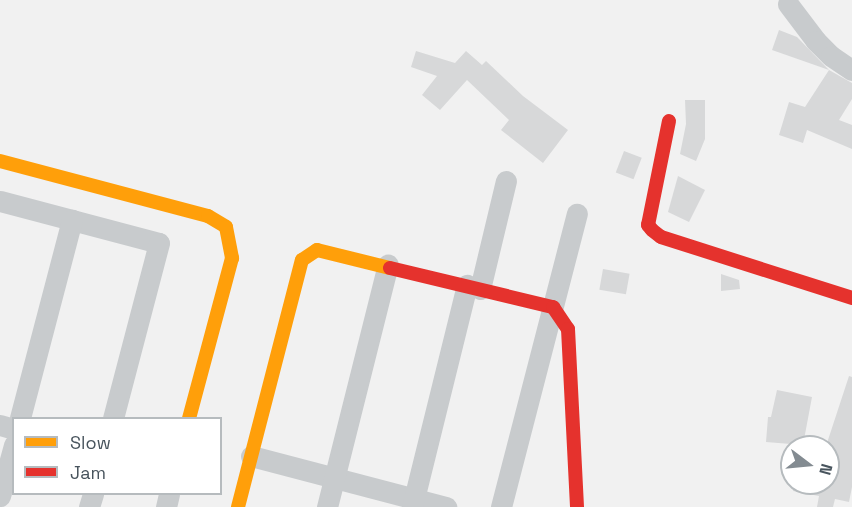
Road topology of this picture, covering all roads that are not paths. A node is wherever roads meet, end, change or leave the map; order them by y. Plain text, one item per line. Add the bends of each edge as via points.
1 (789, 4) dead end
2 (852, 70) edge
3 (669, 121) dead end
4 (0, 161) edge
5 (506, 181) dead end
6 (0, 201) edge
7 (577, 214) dead end
8 (72, 220) junction
9 (388, 265) junction
10 (473, 287) junction
11 (852, 298) edge
12 (553, 307) junction
13 (20, 417) edge
14 (113, 417) edge
15 (189, 417) edge
16 (12, 452) edge
17 (251, 456) junction
18 (334, 478) junction
19 (0, 496) edge
20 (413, 503) edge
21 (238, 507) edge
22 (327, 507) edge
23 (446, 507) edge
24 (501, 507) edge
25 (577, 507) edge

1 - 2 street via 816,41
3 - 11 street via 648,225 652,230 661,237
4 - 15 street via 208,216 226,227 232,258
5 - 10 street
6 - 8 street
7 - 12 street
8 - 13 street
8 - 14 street via 159,243
9 - 10 street
9 - 17 street via 317,250 302,261
9 - 18 street
10 - 12 street
10 - 20 street
12 - 24 street
12 - 25 street via 568,329
16 - 19 street
17 - 18 street
17 - 21 street
18 - 20 street
18 - 22 street
20 - 23 street

